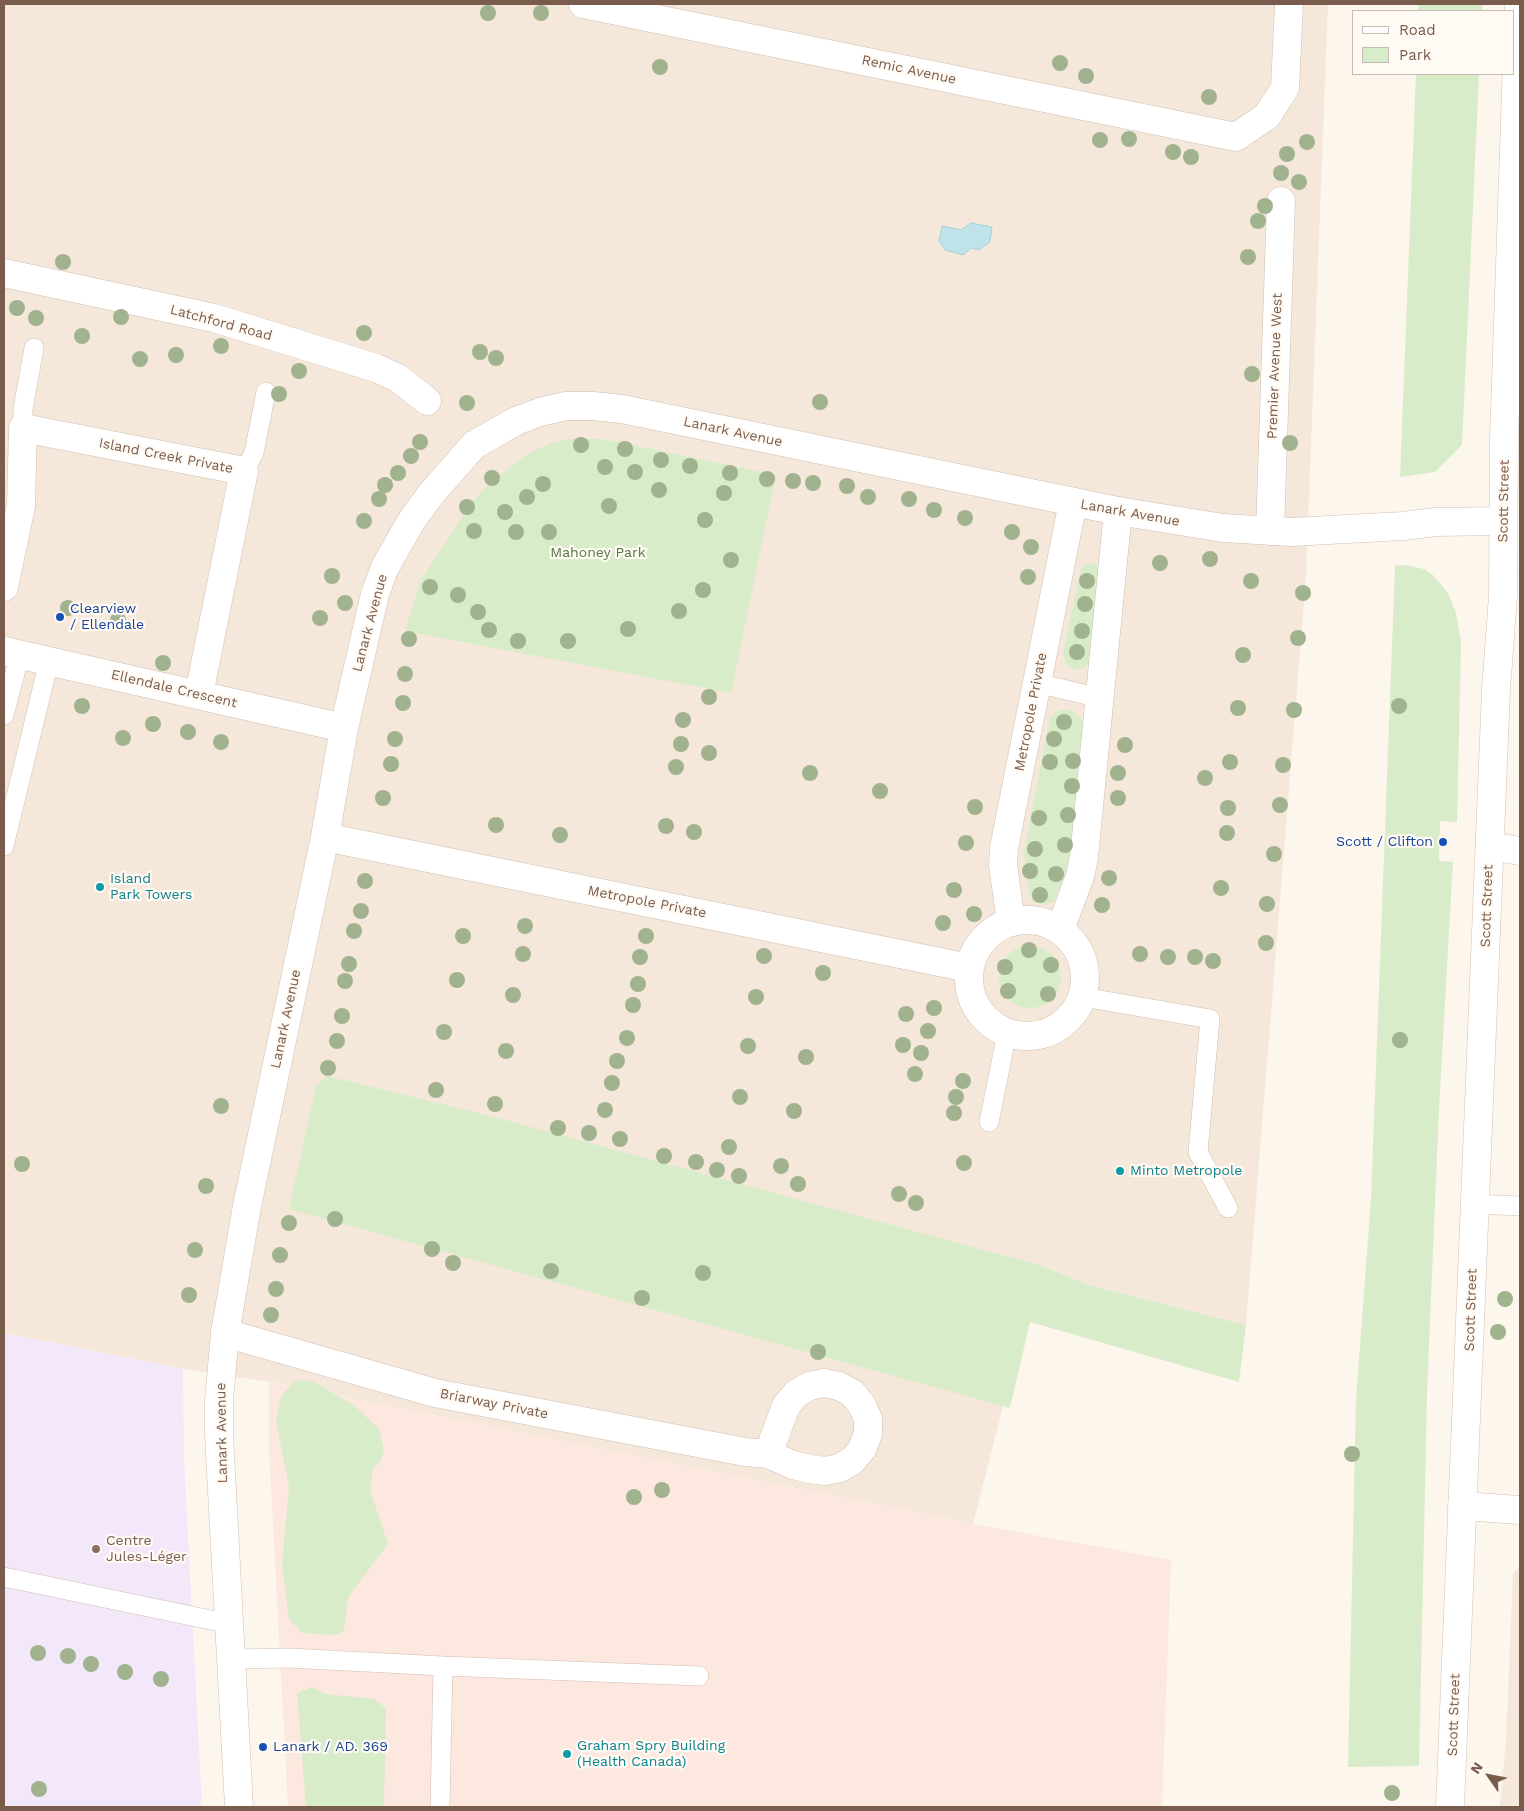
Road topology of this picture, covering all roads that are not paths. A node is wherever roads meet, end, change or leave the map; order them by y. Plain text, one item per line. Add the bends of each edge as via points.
1 (583, 4) edge
2 (1289, 4) edge
3 (1519, 4) edge
4 (1281, 201) dead end
5 (4, 273) edge
6 (34, 348) dead end
7 (266, 392) dead end
8 (427, 401) dead end
9 (23, 428) junction
10 (244, 471) junction
11 (1073, 502) junction
12 (1118, 512) junction
13 (1512, 522) edge
14 (1270, 531) junction
15 (4, 587) edge
16 (12, 653) edge
17 (49, 661) junction
18 (1037, 683) junction
19 (199, 694) junction
20 (1100, 698) junction
21 (4, 715) edge
22 (344, 728) junction
23 (324, 837) junction
24 (4, 846) edge
25 (1490, 846) junction
26 (1520, 851) edge
27 (1011, 922) junction
28 (1060, 930) junction
29 (969, 968) junction
30 (1082, 997) junction
31 (1007, 1033) junction
32 (989, 1122) dead end
33 (1475, 1204) junction
34 (1520, 1206) edge
35 (1228, 1208) dead end
36 (224, 1334) junction
37 (768, 1454) dead end
38 (1462, 1506) junction
39 (1520, 1510) edge
40 (4, 1577) edge
41 (230, 1624) junction
42 (231, 1659) junction
43 (443, 1666) junction
44 (699, 1676) dead end
45 (239, 1807) edge
46 (440, 1807) edge
47 (1450, 1807) edge

1 - 2 street, Remic Avenue via 1236,137 1268,116 1285,88
3 - 13 street, Scott Street
4 - 14 street, Premier Avenue West
5 - 8 street, Latchford Road via 214,318 376,368 398,378
6 - 9 lane via 23,409
7 - 10 lane via 254,453
9 - 10 street, Island Creek Private
9 - 15 street via 21,506
10 - 19 street, Island Creek Private
11 - 12 street, Lanark Avenue
11 - 18 street, Metropole Private
11 - 22 street, Lanark Avenue via 622,409 566,406 540,412 516,421 474,446 412,520 385,567 375,594
12 - 14 street, Lanark Avenue via 1223,528
12 - 20 street
13 - 14 street, Lanark Avenue via 1435,522 1307,532
13 - 25 street, Scott Street via 1503,596
16 - 17 street, Ellendale Crescent
16 - 21 lane
17 - 19 street, Ellendale Crescent
17 - 24 lane
18 - 20 lane
18 - 27 street, Metropole Private via 1004,848 1003,865
19 - 22 street, Ellendale Crescent
20 - 28 street via 1084,857
22 - 23 street, Lanark Avenue
23 - 29 street, Metropole Private
23 - 36 street, Lanark Avenue via 247,1206
25 - 26 street
25 - 33 street, Scott Street
27 - 28 street via 1044,922
27 - 29 street via 996,928 984,939
28 - 30 street via 1080,952 1084,967
29 - 31 street via 969,984 977,1007 993,1025
30 - 31 street via 1070,1017 1052,1031 1022,1037
30 - 35 lane via 1210,1019 1198,1152
31 - 32 lane
33 - 34 lane
33 - 38 street, Scott Street
36 - 37 street, Briarway Private via 435,1393
36 - 41 street, Lanark Avenue via 219,1435
38 - 39 street
38 - 47 street, Scott Street
40 - 41 lane
41 - 42 street, Lanark Avenue
42 - 43 lane via 289,1658
42 - 45 street, Lanark Avenue
43 - 44 lane
43 - 46 lane

